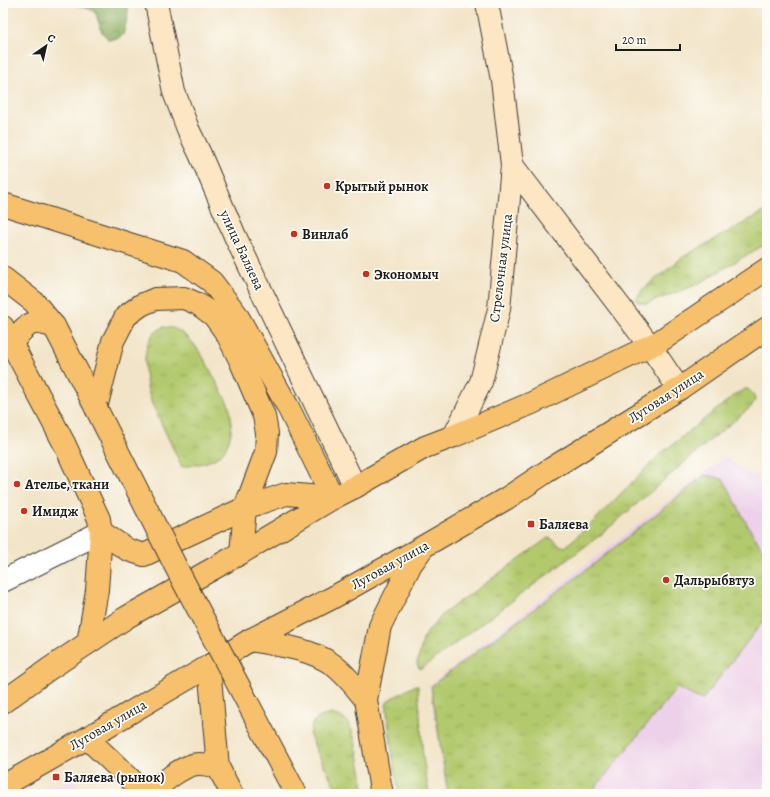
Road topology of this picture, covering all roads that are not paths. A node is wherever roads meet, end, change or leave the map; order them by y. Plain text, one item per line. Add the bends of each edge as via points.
1 (156, 3) edge
2 (487, 3) edge
3 (512, 165) junction
4 (3, 204) edge
5 (767, 269) edge
6 (3, 278) edge
7 (54, 326) junction
8 (767, 328) edge
9 (8, 335) edge
10 (650, 346) junction
11 (679, 389) junction
12 (96, 408) junction
13 (454, 436) junction
14 (355, 487) junction
15 (333, 498) junction
16 (245, 508) junction
17 (101, 532) junction
18 (426, 546) junction
19 (241, 553) junction
20 (3, 581) edge
21 (250, 640) junction
22 (88, 643) junction
23 (209, 666) junction
24 (366, 700) junction
25 (3, 702) edge
26 (87, 738) junction
27 (218, 767) junction
28 (3, 786) edge
29 (146, 794) edge
30 (150, 794) edge
31 (232, 794) edge
32 (296, 794) edge
33 (382, 794) edge

1 - 14 main road, улица Баляева via 174,92 188,129 235,236
2 - 3 main road, Стрелочная улица via 502,80
3 - 10 main road
3 - 13 main road, Стрелочная улица via 499,309 481,382
4 - 15 main road via 183,261 212,282 237,315 288,407
5 - 10 main road
6 - 7 main road via 34,302
7 - 9 main road via 34,323
7 - 12 main road
8 - 11 main road, Луговая улица
9 - 17 main road via 64,443 99,519
10 - 11 main road
10 - 13 main road via 532,403
11 - 18 main road, Луговая улица
12 - 16 main road via 113,341 126,316 140,305 155,299 184,298 198,304 214,316 227,334 264,416 267,433 266,452
12 - 32 main road, bridge via 180,575
13 - 14 main road via 425,447
14 - 15 main road
15 - 16 main road via 286,494
15 - 19 main road
16 - 17 main road via 144,555 128,550
16 - 19 main road
17 - 20 street
17 - 22 main road via 97,590
18 - 21 main road, Луговая улица
18 - 24 main road via 411,564 380,626
19 - 22 main road via 127,617
21 - 23 main road, Луговая улица
21 - 24 main road via 320,657 350,680
22 - 25 main road
23 - 26 main road, Луговая улица
23 - 27 main road
24 - 33 main road
26 - 28 main road, Луговая улица
26 - 29 main road
27 - 30 main road via 199,763 183,768
27 - 31 main road

